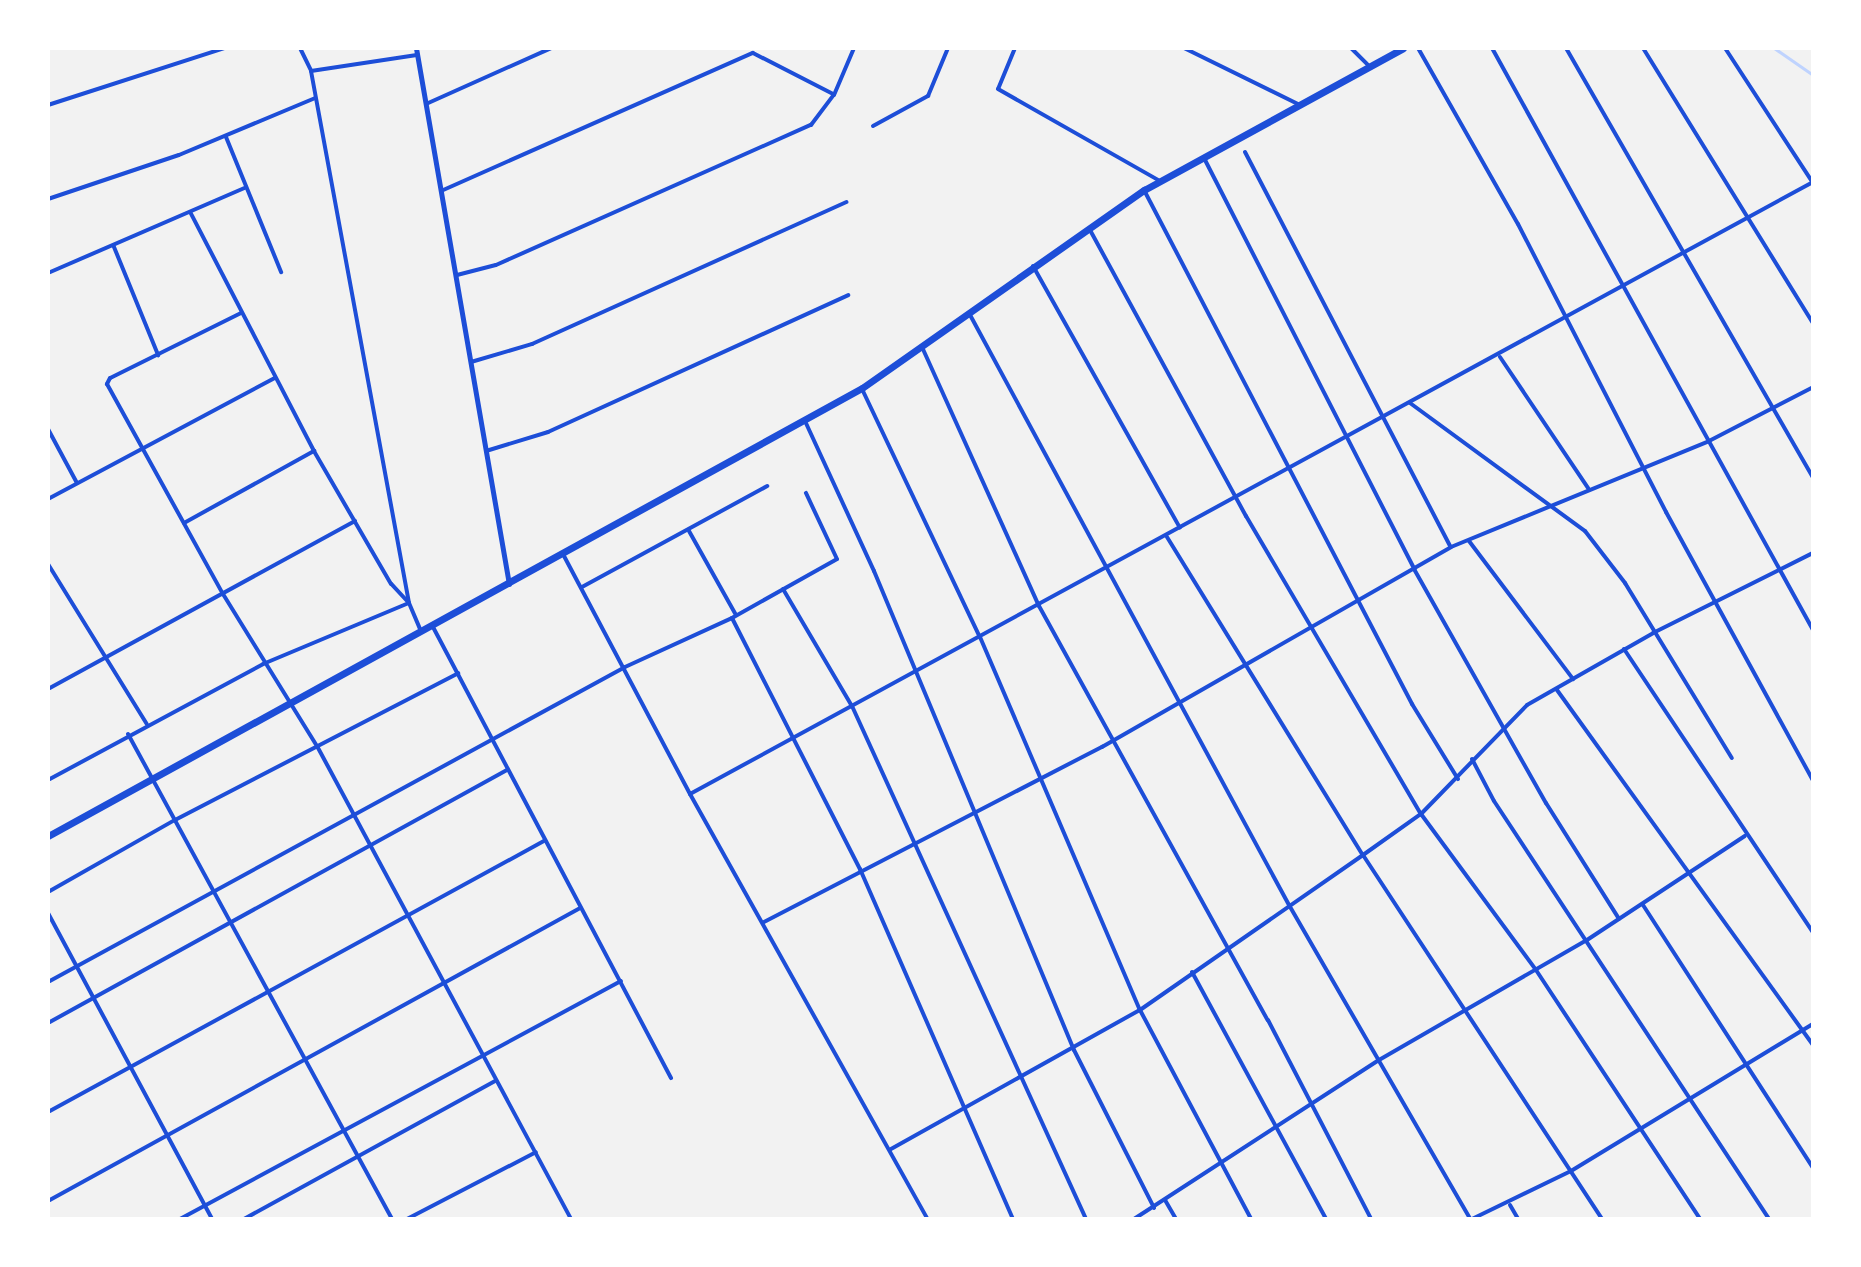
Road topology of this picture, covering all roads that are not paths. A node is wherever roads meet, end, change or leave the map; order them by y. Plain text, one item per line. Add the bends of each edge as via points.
1 (225, 48) edge
2 (300, 48) edge
3 (551, 48) edge
4 (854, 48) edge
5 (948, 48) edge
6 (1015, 48) edge
7 (1184, 48) edge
8 (1351, 48) edge
9 (1402, 48) edge
10 (1418, 48) edge
11 (1492, 48) edge
12 (1566, 48) edge
13 (1643, 48) edge
14 (1725, 48) edge
15 (416, 51) edge
16 (754, 51) edge
17 (1369, 66) junction
18 (311, 71) junction
19 (834, 95) junction
20 (315, 98) junction
21 (426, 104) junction
22 (1298, 104) junction
23 (48, 105) edge
24 (873, 126) dead end
25 (226, 137) junction
26 (1245, 152) dead end
27 (1202, 156) junction
28 (1160, 181) junction
29 (1813, 182) edge
30 (244, 188) junction
31 (1144, 190) junction
32 (441, 191) junction
33 (48, 199) edge
34 (846, 202) dead end
35 (190, 212) junction
36 (1748, 217) junction
37 (1088, 228) junction
38 (114, 247) junction
39 (1685, 251) junction
40 (1033, 266) junction
41 (281, 272) dead end
42 (48, 273) edge
43 (457, 275) junction
44 (1625, 288) junction
45 (848, 295) dead end
46 (241, 313) junction
47 (969, 313) junction
48 (1566, 319) junction
49 (1813, 323) edge
50 (922, 347) junction
51 (158, 355) junction
52 (1500, 357) junction
53 (471, 362) junction
54 (275, 378) junction
55 (1813, 387) edge
56 (862, 388) junction
57 (1410, 403) junction
58 (1771, 408) junction
59 (1383, 418) junction
60 (805, 421) junction
61 (48, 429) edge
62 (1347, 439) junction
63 (1709, 441) junction
64 (144, 451) junction
65 (314, 451) junction
66 (486, 451) junction
67 (1642, 466) junction
68 (1289, 470) junction
69 (1813, 478) edge
70 (77, 483) junction
71 (767, 486) dead end
72 (1588, 488) junction
73 (806, 493) dead end
74 (1236, 497) junction
75 (48, 499) edge
76 (1549, 503) junction
77 (355, 521) junction
78 (184, 523) junction
79 (1180, 528) junction
80 (689, 531) junction
81 (1166, 536) junction
82 (1469, 541) junction
83 (1451, 547) junction
84 (1813, 553) edge
85 (564, 556) junction
86 (48, 564) edge
87 (1105, 568) junction
88 (1414, 569) junction
89 (1781, 571) junction
90 (509, 585) junction
91 (582, 587) junction
92 (783, 589) junction
93 (223, 594) junction
94 (1359, 601) junction
95 (1715, 601) junction
96 (409, 603) junction
97 (1039, 606) junction
98 (734, 616) junction
99 (433, 627) junction
100 (1313, 629) junction
101 (1813, 630) edge
102 (422, 633) junction
103 (1653, 633) junction
104 (980, 637) junction
105 (1624, 649) junction
106 (108, 657) junction
107 (263, 664) junction
108 (625, 667) junction
109 (1245, 668) junction
110 (458, 673) junction
111 (917, 673) junction
112 (1573, 679) junction
113 (48, 689) edge
114 (1556, 689) junction
115 (1182, 701) junction
116 (290, 703) junction
117 (852, 706) junction
118 (147, 724) junction
119 (1502, 726) junction
120 (128, 734) junction
121 (794, 739) junction
122 (491, 740) junction
123 (1112, 741) junction
124 (317, 746) junction
125 (1732, 758) dead end
126 (1472, 759) junction
127 (507, 770) junction
128 (152, 778) junction
129 (1042, 778) junction
130 (1458, 779) junction
131 (48, 780) edge
132 (1813, 781) edge
133 (690, 794) junction
134 (974, 813) junction
135 (1421, 814) junction
136 (355, 818) junction
137 (175, 820) junction
138 (48, 836) edge
139 (1745, 836) junction
140 (544, 841) junction
141 (917, 841) junction
142 (369, 845) junction
143 (1363, 855) junction
144 (860, 869) junction
145 (1692, 873) junction
146 (48, 892) edge
147 (215, 892) junction
148 (1643, 904) junction
149 (1289, 905) junction
150 (580, 908) junction
151 (48, 913) edge
152 (408, 914) junction
153 (1619, 919) junction
154 (231, 920) junction
155 (764, 922) junction
156 (1813, 932) edge
157 (1587, 940) junction
158 (1227, 946) junction
159 (78, 966) junction
160 (1536, 970) junction
161 (1192, 972) junction
162 (621, 981) junction
163 (48, 982) edge
164 (444, 983) junction
165 (267, 990) junction
166 (94, 998) junction
167 (1140, 1010) junction
168 (1465, 1015) junction
169 (48, 1023) edge
170 (1813, 1024) edge
171 (1803, 1030) junction
172 (1813, 1045) edge
173 (1074, 1050) junction
174 (483, 1052) junction
175 (304, 1060) junction
176 (1379, 1060) junction
177 (1747, 1062) junction
178 (132, 1067) junction
179 (1023, 1077) junction
180 (671, 1078) dead end
181 (495, 1081) junction
182 (1688, 1097) junction
183 (1311, 1106) junction
184 (965, 1110) junction
185 (48, 1112) edge
186 (1637, 1127) junction
187 (1275, 1129) junction
188 (342, 1132) junction
189 (168, 1135) junction
190 (891, 1149) junction
191 (536, 1152) junction
192 (356, 1157) junction
193 (1222, 1159) junction
194 (1813, 1168) edge
195 (1571, 1171) junction
196 (1165, 1200) junction
197 (48, 1201) edge
198 (205, 1205) junction
199 (1510, 1205) junction
200 (1154, 1208) junction
201 (180, 1219) edge
202 (212, 1219) edge
203 (244, 1219) edge
204 (392, 1219) edge
205 (407, 1219) edge
206 (571, 1219) edge
207 (928, 1219) edge
208 (1013, 1219) edge
209 (1086, 1219) edge
210 (1134, 1219) edge
211 (1176, 1219) edge
212 (1251, 1219) edge
213 (1326, 1219) edge
214 (1371, 1219) edge
215 (1471, 1219) edge
216 (1518, 1219) edge
217 (1602, 1219) edge
218 (1700, 1219) edge
219 (1769, 1219) edge

1 - 23 street
2 - 18 street
3 - 21 street
4 - 19 street
5 - 24 street via 928,96
6 - 28 street via 998,89
7 - 22 street
8 - 17 street
9 - 17 highway
10 - 48 street
11 - 44 street
12 - 39 street
13 - 36 street
14 - 29 street
15 - 18 street
15 - 21 street
16 - 19 street
16 - 32 street
17 - 22 highway
18 - 20 street
19 - 43 street via 817,120 496,265
20 - 25 street
20 - 96 street
21 - 32 street
22 - 27 highway
25 - 30 street
25 - 33 street
26 - 59 street
27 - 28 highway
27 - 62 street
28 - 31 highway
29 - 36 street
30 - 35 street
30 - 41 street
31 - 37 highway
31 - 68 street
32 - 43 street
34 - 53 street via 532,344
35 - 38 street
35 - 46 street
36 - 39 street
36 - 49 street
37 - 40 highway
37 - 74 street
38 - 42 street
38 - 51 street
39 - 44 street
39 - 58 street
40 - 47 highway
40 - 79 street
43 - 53 street
44 - 48 street
44 - 63 street
45 - 66 street via 548,432
46 - 51 street
46 - 54 street
47 - 50 highway
47 - 87 street
48 - 52 street
48 - 67 street
50 - 56 highway
50 - 97 street
51 - 64 street via 108,381
52 - 57 street
52 - 72 street
53 - 66 street
54 - 64 street
54 - 65 street
55 - 58 street
56 - 60 highway
56 - 104 street
57 - 59 street
57 - 76 street
58 - 63 street
58 - 69 street
59 - 62 street
59 - 83 street
60 - 85 highway
60 - 111 street
61 - 70 street
62 - 68 street
62 - 88 street
63 - 67 street
63 - 89 street
64 - 70 street
64 - 78 street
65 - 77 street
65 - 78 street
66 - 90 street
67 - 72 street
67 - 95 street
68 - 74 street
68 - 94 street
70 - 75 street
71 - 80 street
72 - 76 street
73 - 92 street via 837,558
74 - 79 street
74 - 100 street
76 - 82 street
76 - 103 street via 1602,551
77 - 93 street
77 - 96 street
78 - 93 street
79 - 81 street
80 - 91 street
80 - 98 street
81 - 87 street
81 - 109 street
82 - 83 street
82 - 112 street
83 - 88 street
84 - 89 street
85 - 90 highway
85 - 91 street
86 - 106 street
87 - 97 street
87 - 115 street
88 - 94 street
88 - 119 street
89 - 95 street
89 - 101 street
90 - 99 highway
91 - 108 street
92 - 98 street
92 - 117 street
93 - 106 street
93 - 107 street
94 - 100 street
94 - 130 street
95 - 103 street
95 - 132 street
96 - 102 street
96 - 107 street
97 - 104 street
97 - 123 street
98 - 108 street
98 - 121 street
99 - 102 highway
99 - 110 street
100 - 109 street
100 - 135 street
102 - 116 highway
103 - 105 street
103 - 125 street
104 - 111 street
104 - 129 street
105 - 112 street
105 - 139 street
106 - 113 street
106 - 118 street
107 - 116 street
107 - 118 street
108 - 122 street
108 - 133 street
109 - 115 street
109 - 143 street
110 - 122 street
110 - 124 street
111 - 117 street
111 - 134 street
112 - 114 street
114 - 119 street
114 - 145 street
115 - 123 street
115 - 149 street
116 - 124 street
116 - 128 highway
117 - 121 street
117 - 141 street
118 - 120 street
119 - 126 street
119 - 153 street
120 - 128 street
120 - 131 street
121 - 133 street
121 - 144 street
122 - 127 street
122 - 136 street
123 - 129 street
123 - 158 street
124 - 136 street
124 - 137 street
126 - 130 street
126 - 157 street
127 - 140 street
127 - 142 street
128 - 137 street
128 - 138 highway
129 - 134 street
129 - 167 street
130 - 135 street
133 - 155 street
134 - 141 street
134 - 173 street
135 - 143 street
135 - 160 street
136 - 142 street
136 - 147 street
137 - 146 street
137 - 147 street
139 - 145 street
139 - 156 street
140 - 150 street
140 - 152 street
141 - 144 street
141 - 179 street
142 - 152 street
142 - 154 street
143 - 149 street
143 - 168 street
144 - 155 street
144 - 184 street
145 - 148 street
145 - 171 street
147 - 154 street
147 - 159 street
148 - 153 street
148 - 177 street
149 - 158 street
149 - 176 street
150 - 162 street
150 - 164 street
151 - 159 street
152 - 164 street
152 - 165 street
153 - 157 street
154 - 165 street
154 - 166 street
155 - 190 street
157 - 160 street
157 - 182 street
158 - 161 street
158 - 183 street
159 - 163 street
159 - 166 street
160 - 168 street
160 - 186 street
161 - 167 street
161 - 187 street via 1240,1053
162 - 174 street
162 - 180 street
164 - 174 street
164 - 175 street
165 - 175 street
165 - 178 street
166 - 169 street
166 - 178 street
167 - 173 street
167 - 193 street
168 - 176 street
168 - 195 street
170 - 171 street
171 - 172 street
171 - 177 street
173 - 179 street
173 - 200 street
174 - 181 street
174 - 188 street
175 - 188 street
175 - 189 street
176 - 183 street
176 - 215 street
177 - 182 street
177 - 194 street
178 - 185 street
178 - 189 street
179 - 184 street
179 - 209 street
181 - 191 street
181 - 192 street
182 - 186 street
182 - 219 street
183 - 187 street
183 - 214 street
184 - 190 street
184 - 208 street
186 - 195 street
186 - 218 street
187 - 193 street
187 - 213 street
188 - 192 street
188 - 198 street
189 - 197 street
189 - 198 street
190 - 207 street
191 - 205 street
191 - 206 street
192 - 203 street
192 - 204 street
193 - 196 street
193 - 212 street
195 - 199 street
195 - 217 street
196 - 200 street
196 - 211 street
198 - 201 street
198 - 202 street
199 - 215 street
199 - 216 street
200 - 210 street

